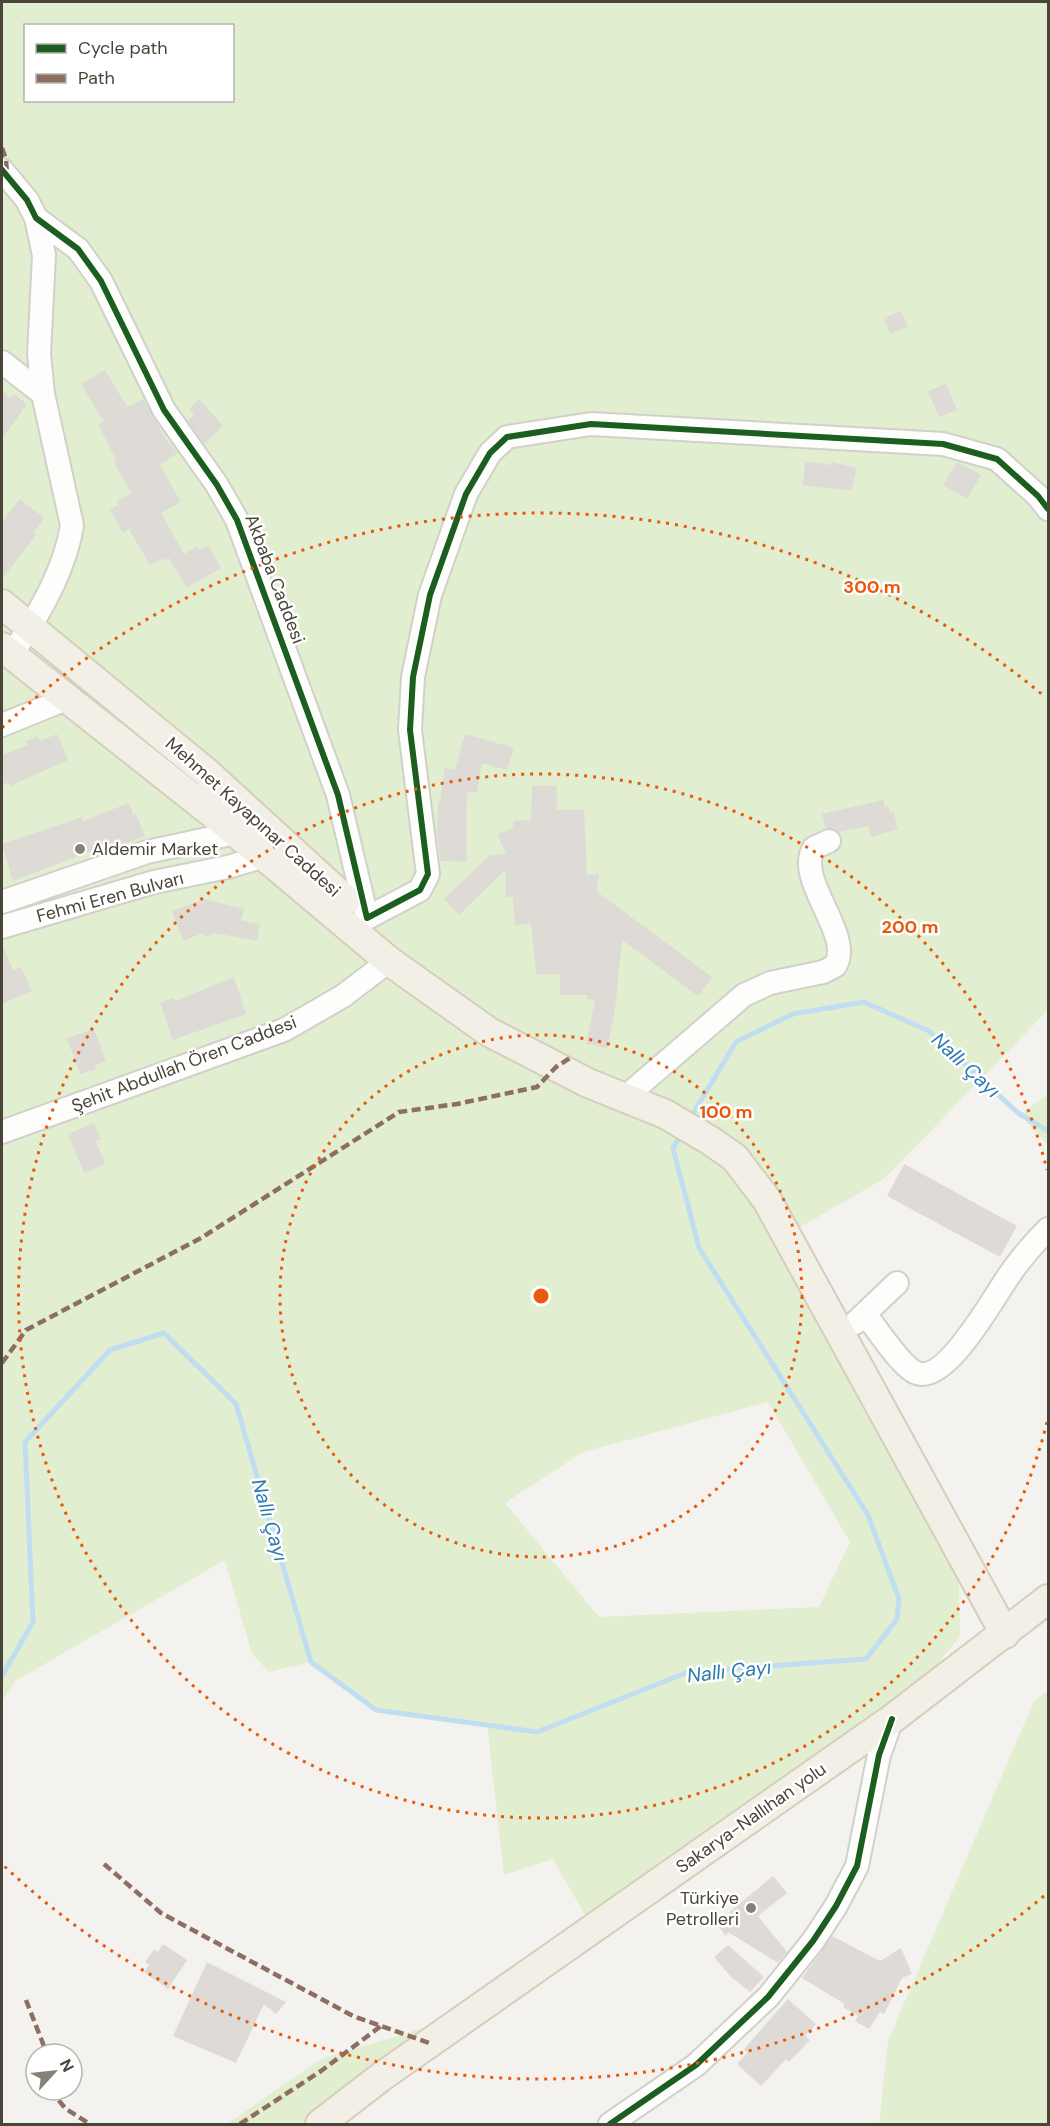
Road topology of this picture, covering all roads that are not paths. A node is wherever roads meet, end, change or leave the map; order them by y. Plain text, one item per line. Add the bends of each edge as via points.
1 (2, 171) edge
2 (36, 218) junction
3 (2, 362) edge
4 (43, 394) junction
5 (1048, 509) edge
6 (2, 604) edge
7 (31, 627) junction
8 (6, 651) edge
9 (66, 699) junction
10 (2, 725) edge
11 (247, 827) junction
12 (829, 841) dead end
13 (277, 853) junction
14 (2, 902) edge
15 (367, 918) junction
16 (2, 927) edge
17 (389, 961) junction
18 (630, 1093) junction
19 (665, 1114) junction
20 (2, 1132) edge
21 (1048, 1229) edge
22 (897, 1283) dead end
23 (866, 1315) junction
24 (840, 1333) junction
25 (1048, 1599) edge
26 (1048, 1606) edge
27 (1005, 1634) junction
28 (892, 1719) junction
29 (320, 2124) edge
30 (610, 2124) edge

1 - 2 street, Akbaba Caddesi via 27,200
2 - 4 street via 44,255 39,354
2 - 15 street, Akbaba Caddesi via 78,249 101,281 164,410 237,520 338,795
3 - 4 street
4 - 7 street via 72,525 58,571
5 - 15 street via 997,459 943,444 591,424 507,436 490,453 466,494 430,595 413,677 411,730 428,874 420,890
6 - 7 main road, Mehmet Kayapınar Caddesi
7 - 8 street
7 - 11 main road, Mehmet Kayapınar Caddesi via 206,772
8 - 9 main road, Mehmet Kayapınar Caddesi
9 - 10 street
9 - 11 main road, Mehmet Kayapınar Caddesi
11 - 13 main road, Mehmet Kayapınar Caddesi
11 - 14 street, Fehmi Eren Bulvarı via 147,852
12 - 18 street via 814,848 809,860 839,950 835,966 770,983 744,995
13 - 15 main road, Mehmet Kayapınar Caddesi
13 - 16 street, Fehmi Eren Bulvarı via 154,882
13 - 17 main road
15 - 18 main road, Mehmet Kayapınar Caddesi via 483,1008
17 - 19 main road via 489,1032 588,1083
17 - 20 street, Şehit Abdullah Ören Caddesi via 343,996 284,1030
18 - 19 main road, Mehmet Kayapınar Caddesi
19 - 24 main road via 735,1158 767,1200
21 - 23 street via 1010,1274 971,1333 935,1371 922,1374 911,1370
22 - 23 street
23 - 24 street
24 - 27 main road
25 - 27 main road, Sakarya-Nallıhan yolu
26 - 27 main road, Sakarya-Nallıhan yolu
27 - 28 main road, Sakarya-Nallıhan yolu
28 - 29 main road, Sakarya-Nallıhan yolu
28 - 30 street via 879,1755 857,1866 813,1941 768,1997 696,2065

